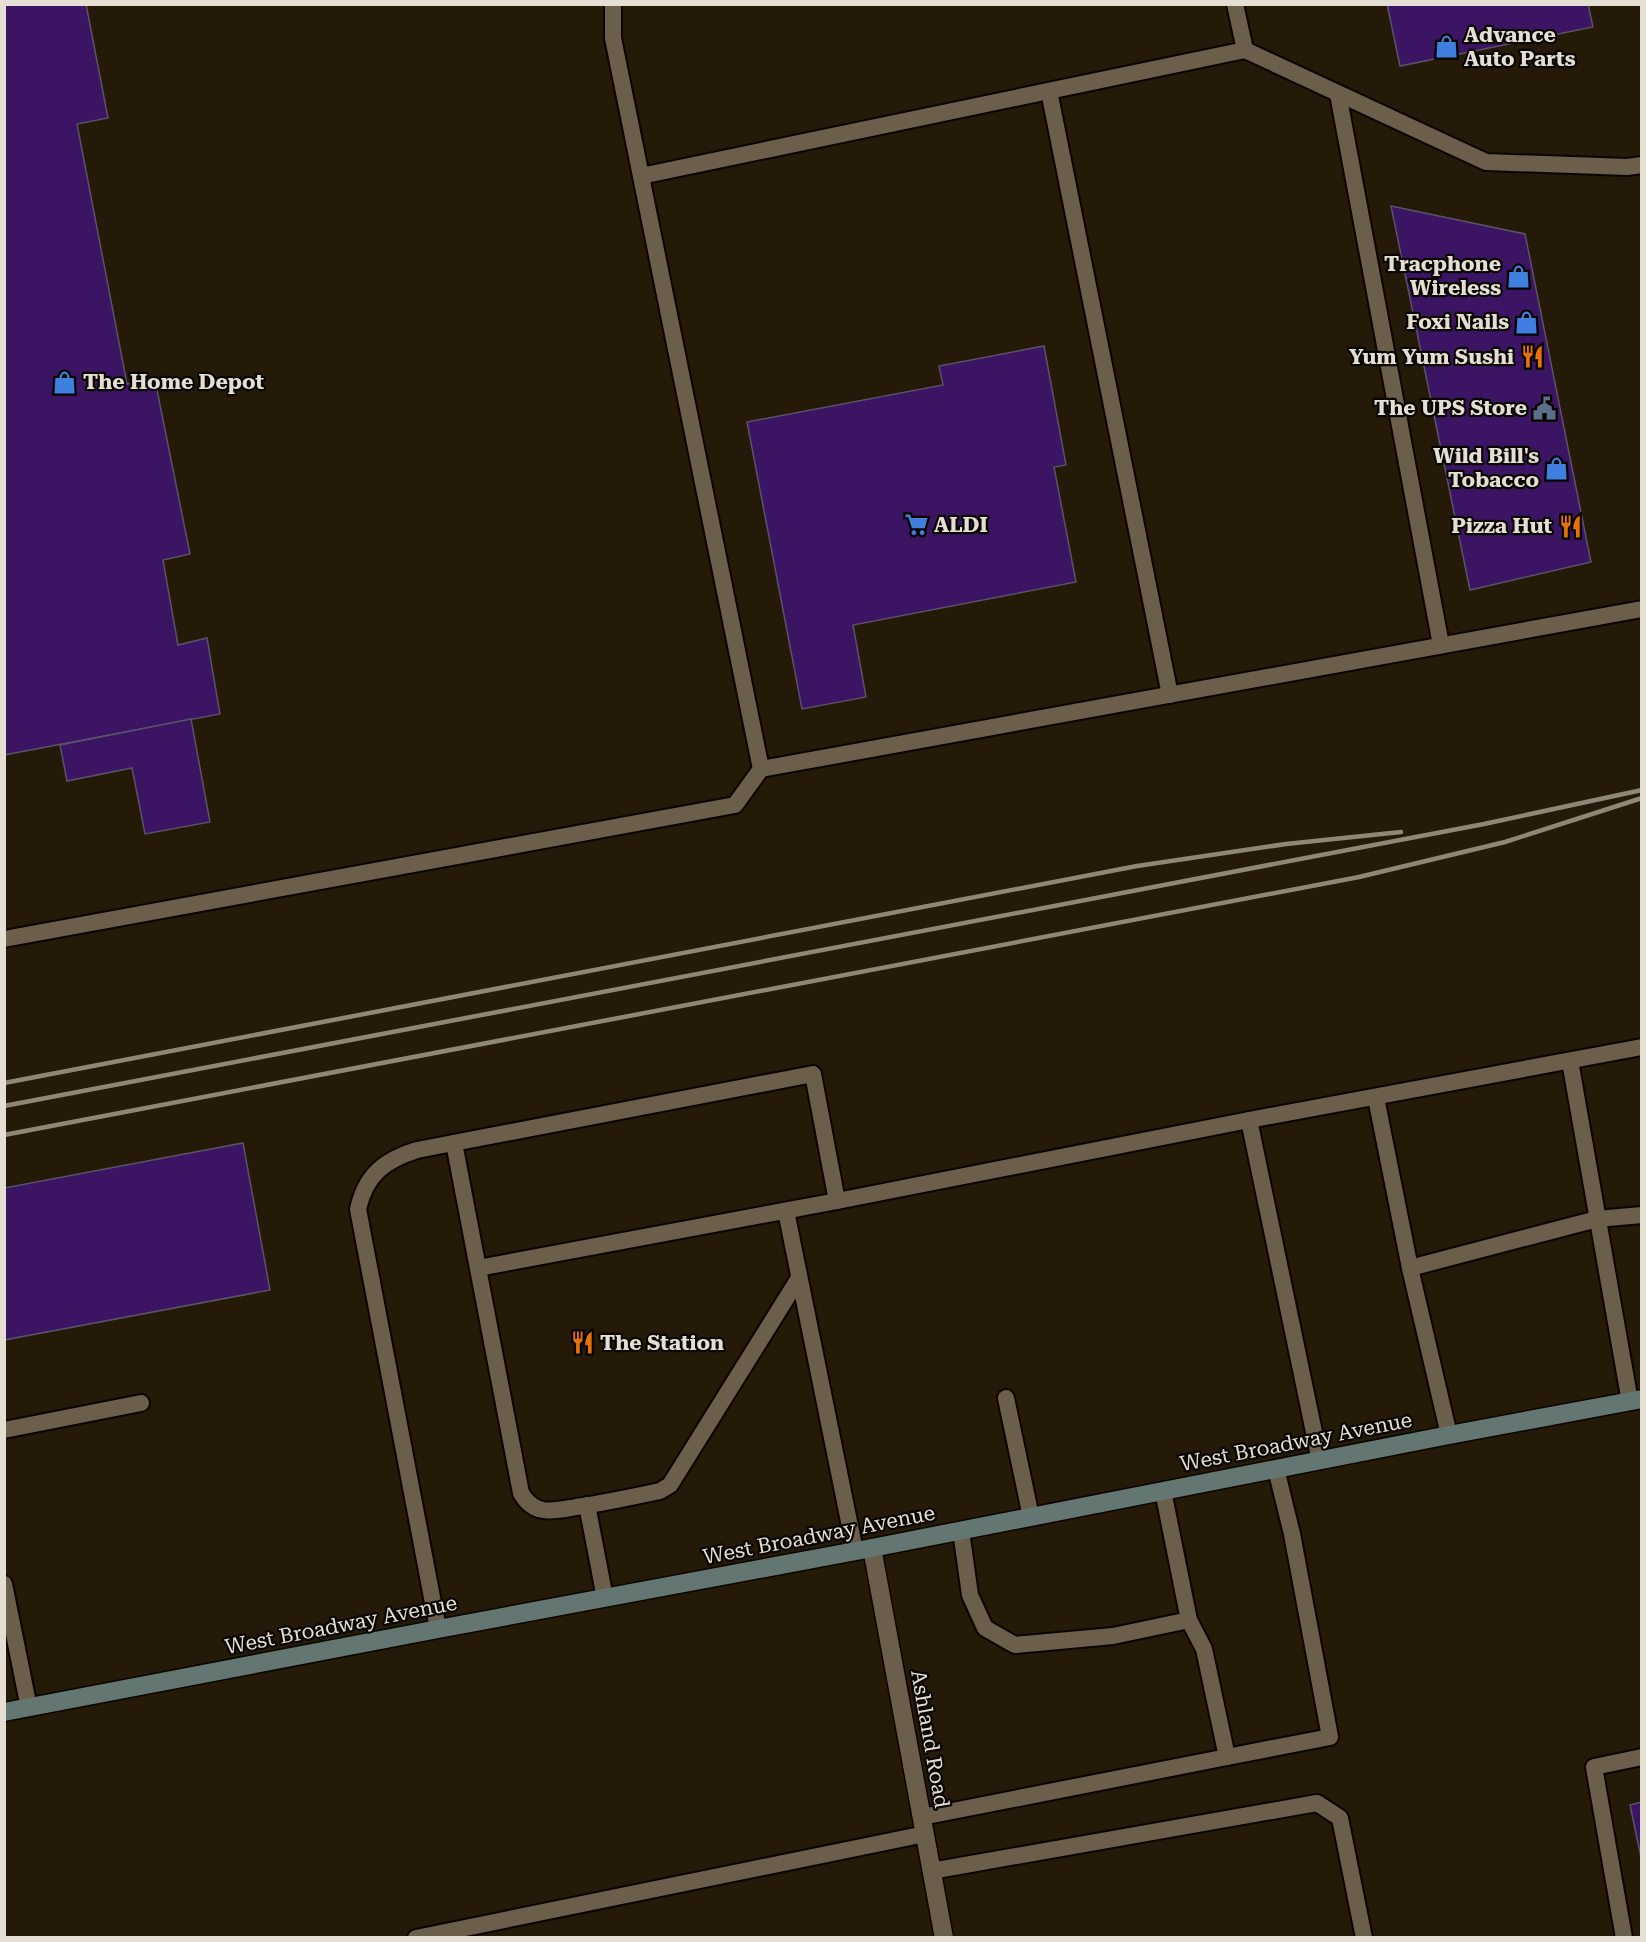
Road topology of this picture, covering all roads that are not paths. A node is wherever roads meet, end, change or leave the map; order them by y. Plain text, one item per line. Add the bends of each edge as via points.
1 (613, 4) edge
2 (1235, 4) edge
3 (1245, 50) junction
4 (1049, 92) junction
5 (1338, 94) junction
6 (1641, 165) edge
7 (640, 176) junction
8 (1641, 609) edge
9 (1441, 645) junction
10 (1170, 695) junction
11 (761, 769) junction
12 (4, 939) edge
13 (1641, 1047) edge
14 (1570, 1061) junction
15 (1376, 1098) junction
16 (1249, 1120) junction
17 (454, 1143) junction
18 (837, 1201) junction
19 (786, 1210) junction
20 (1641, 1215) edge
21 (1597, 1220) junction
22 (478, 1268) junction
23 (1410, 1268) junction
24 (799, 1278) junction
25 (1006, 1398) dead end
26 (1636, 1400) edge
27 (141, 1403) dead end
28 (4, 1430) edge
29 (1449, 1435) junction
30 (1320, 1461) junction
31 (1276, 1469) junction
32 (1163, 1491) junction
33 (587, 1505) junction
34 (1031, 1517) junction
35 (960, 1531) junction
36 (863, 1550) junction
37 (4, 1584) edge
38 (605, 1598) junction
39 (1189, 1620) junction
40 (438, 1629) junction
41 (28, 1708) junction
42 (4, 1713) edge
43 (1227, 1757) junction
44 (1641, 1757) edge
45 (923, 1825) junction
46 (932, 1871) junction
47 (416, 1938) edge
48 (944, 1938) edge
49 (1364, 1938) edge
50 (1624, 1938) edge

1 - 7 lane via 613,38
2 - 3 lane
3 - 4 lane
3 - 5 lane
4 - 7 lane
4 - 10 lane
5 - 6 lane via 1486,162
5 - 9 lane
7 - 11 lane
8 - 9 lane
9 - 10 lane
10 - 11 lane
11 - 12 lane via 735,805
13 - 14 lane
14 - 15 lane
14 - 21 lane
15 - 16 lane
15 - 23 lane
16 - 18 lane
16 - 30 lane
17 - 18 lane via 813,1074
17 - 22 lane
17 - 40 lane via 399,1155 384,1164 371,1177 358,1209
18 - 19 lane
19 - 22 lane
19 - 24 lane
20 - 21 lane
21 - 23 lane
21 - 26 lane
22 - 33 lane via 521,1493 534,1508 544,1510
23 - 29 lane
24 - 33 lane via 669,1485 660,1491
24 - 36 lane
25 - 34 lane
26 - 29 street, West Broadway Avenue
27 - 28 lane
29 - 30 street, West Broadway Avenue
30 - 31 street, West Broadway Avenue
31 - 32 street, West Broadway Avenue
31 - 43 lane via 1330,1737
32 - 34 street, West Broadway Avenue
32 - 39 lane
33 - 38 lane
34 - 35 street, West Broadway Avenue
35 - 36 street, West Broadway Avenue
35 - 39 lane via 970,1595 985,1628 1015,1645 1113,1636
36 - 38 street, West Broadway Avenue
36 - 45 street, Ashland Road
37 - 41 lane
38 - 40 street, West Broadway Avenue
39 - 43 lane via 1204,1649
40 - 41 street, West Broadway Avenue
41 - 42 street, West Broadway Avenue
43 - 45 lane
44 - 50 lane via 1594,1767
45 - 46 street, Ashland Road
45 - 47 lane
46 - 48 street, Ashland Road
46 - 49 lane via 1317,1803 1340,1818

